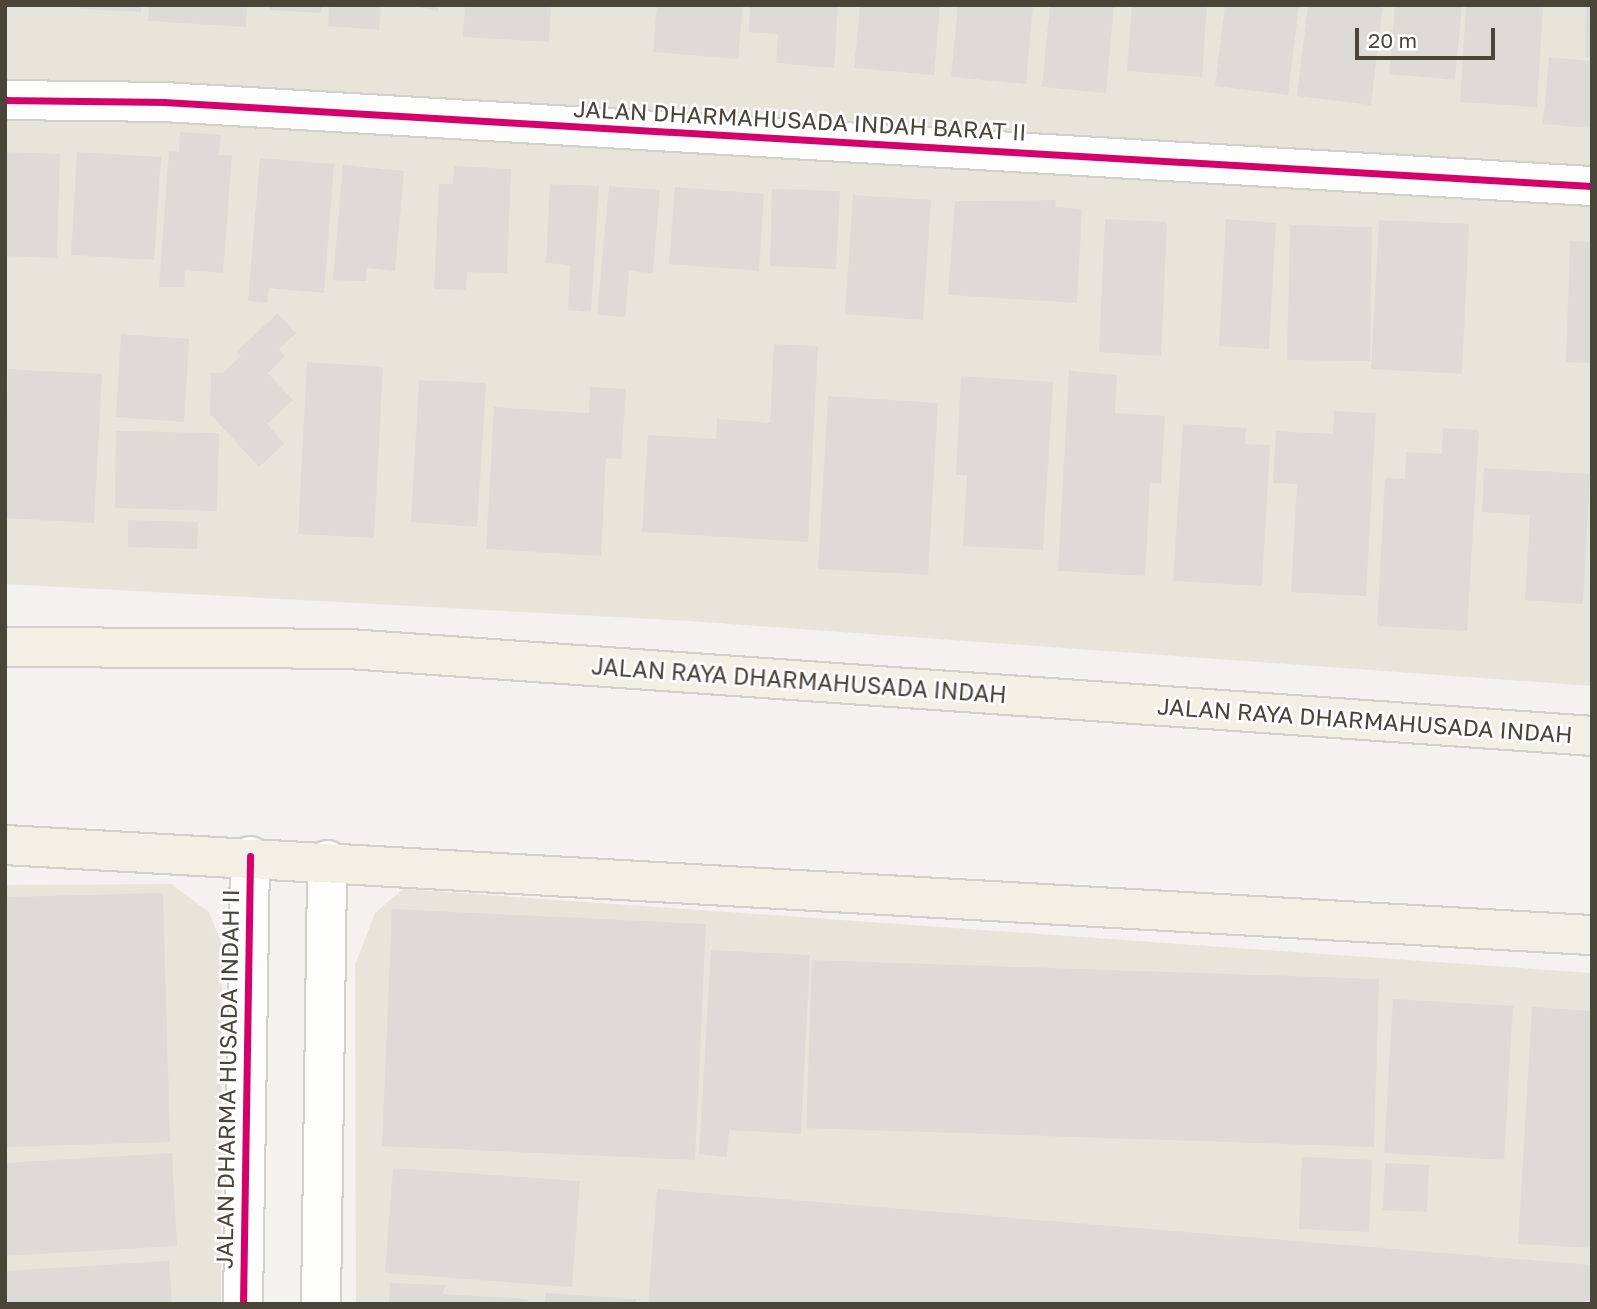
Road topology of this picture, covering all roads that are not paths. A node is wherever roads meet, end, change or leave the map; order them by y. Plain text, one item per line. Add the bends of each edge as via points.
1 (5, 100) edge
2 (1592, 186) edge
3 (5, 647) edge
4 (1592, 736) edge
5 (5, 845) edge
6 (250, 856) junction
7 (327, 859) junction
8 (1592, 935) edge
9 (243, 1304) edge
10 (321, 1304) edge

1 - 2 street, JALAN DHARMAHUSADA INDAH BARAT II via 164,102
3 - 4 main road, JALAN RAYA DHARMAHUSADA INDAH via 349,649
5 - 6 main road
6 - 7 main road
6 - 9 street, JALAN DHARMA HUSADA INDAH II
7 - 8 main road
7 - 10 street

